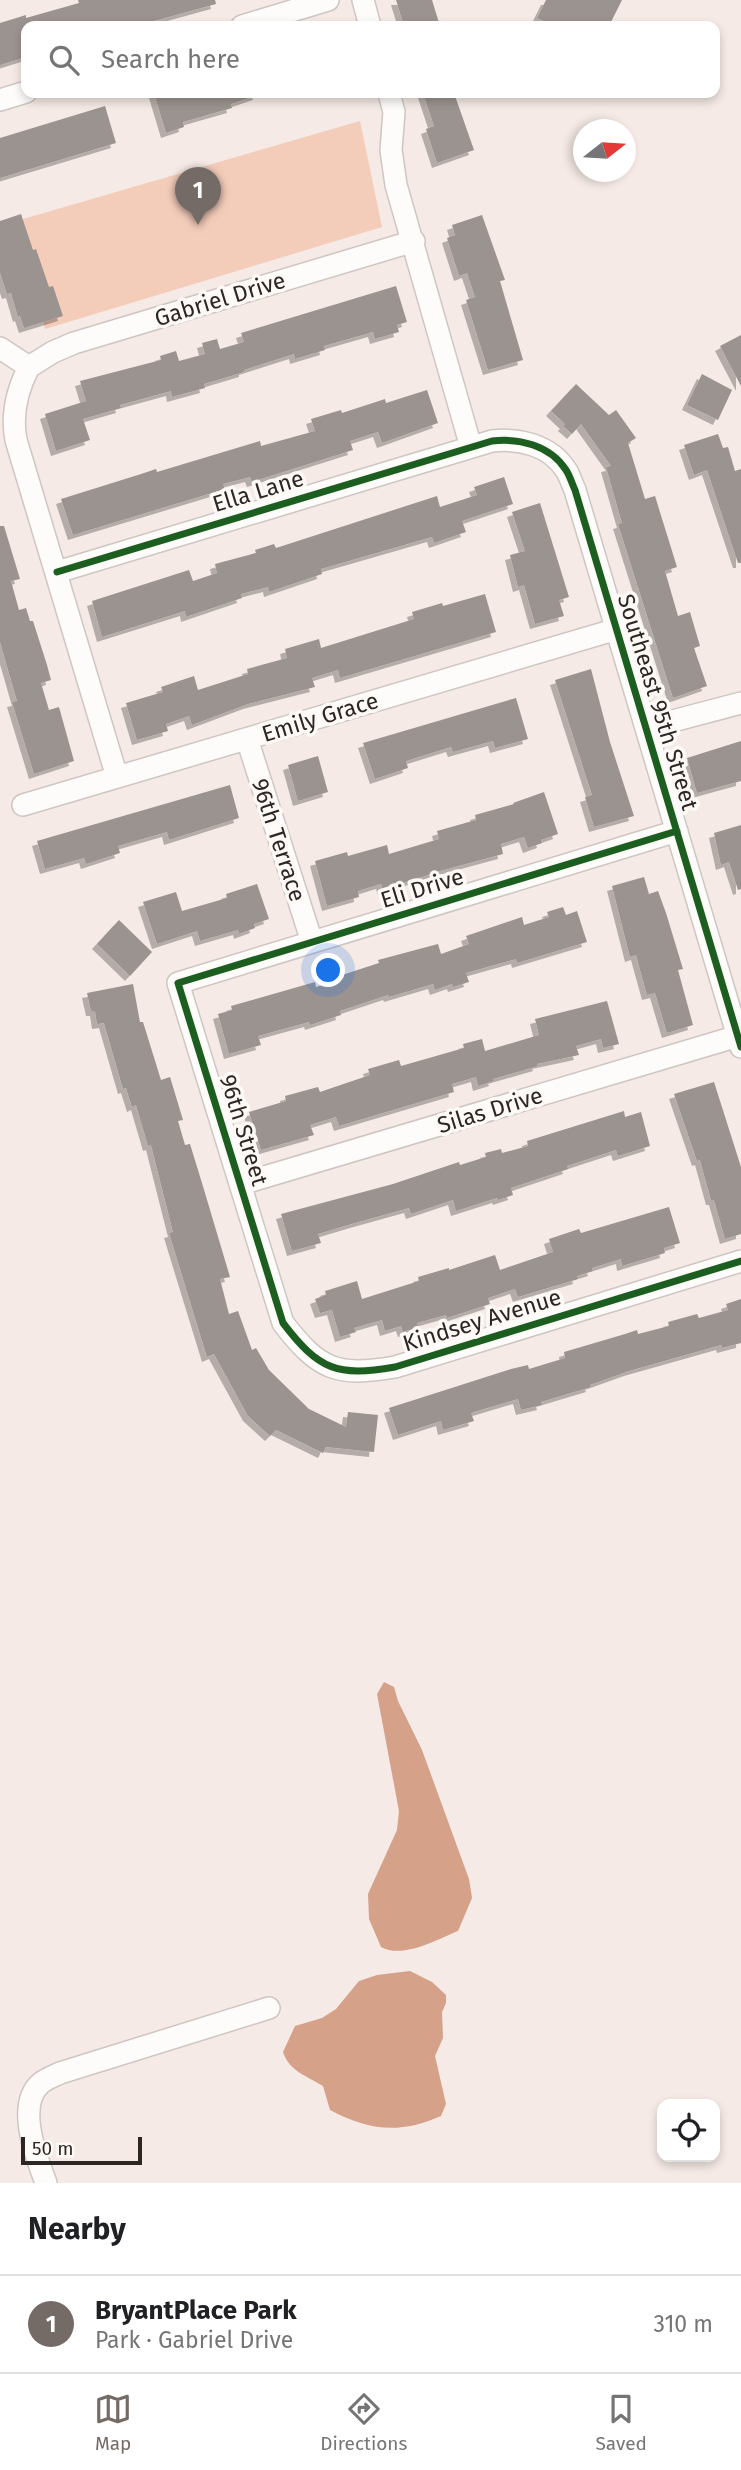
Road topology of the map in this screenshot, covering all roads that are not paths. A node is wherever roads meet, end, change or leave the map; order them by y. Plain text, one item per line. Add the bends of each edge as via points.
1 (328, 0) edge
2 (362, 0) edge
3 (259, 21) edge
4 (368, 21) edge
5 (21, 94) edge
6 (390, 98) edge
7 (0, 100) edge
8 (414, 241) junction
9 (0, 348) edge
10 (29, 366) junction
11 (471, 447) junction
12 (57, 572) junction
13 (617, 629) junction
14 (741, 703) edge
15 (646, 728) junction
16 (247, 739) junction
17 (117, 777) junction
18 (23, 805) dead end
19 (677, 831) junction
20 (312, 942) junction
21 (178, 983) joint
22 (739, 1042) edge
23 (241, 1184) junction
24 (741, 1261) edge
25 (272, 1289) joint
26 (269, 2008) dead end
27 (46, 2183) edge

1 - 3 street
2 - 4 street
5 - 7 street
6 - 8 street via 393,167
8 - 10 street, Gabriel Drive via 74,343
8 - 11 street
9 - 10 street
10 - 12 street via 16,400 13,425
11 - 12 street, Ella Lane
11 - 13 street, Southeast 95th Street via 492,441 535,444 566,468
12 - 17 street
13 - 15 street, Southeast 95th Street
13 - 16 street, Emily Grace
14 - 15 street
15 - 19 street, Southeast 95th Street
16 - 17 street, Emily Grace
16 - 20 street, 96th Terrace
17 - 18 street, Emily Grace
19 - 20 street, Eli Drive
19 - 22 street, Southeast 95th Street
20 - 21 street, Eli Drive
21 - 23 street, 96th Street
22 - 23 street, Silas Drive
23 - 25 street, 96th Street
24 - 25 street, Kindsey Avenue via 395,1367 359,1373 332,1368 302,1348 283,1323
26 - 27 street via 60,2073 39,2084 29,2105 29,2130

